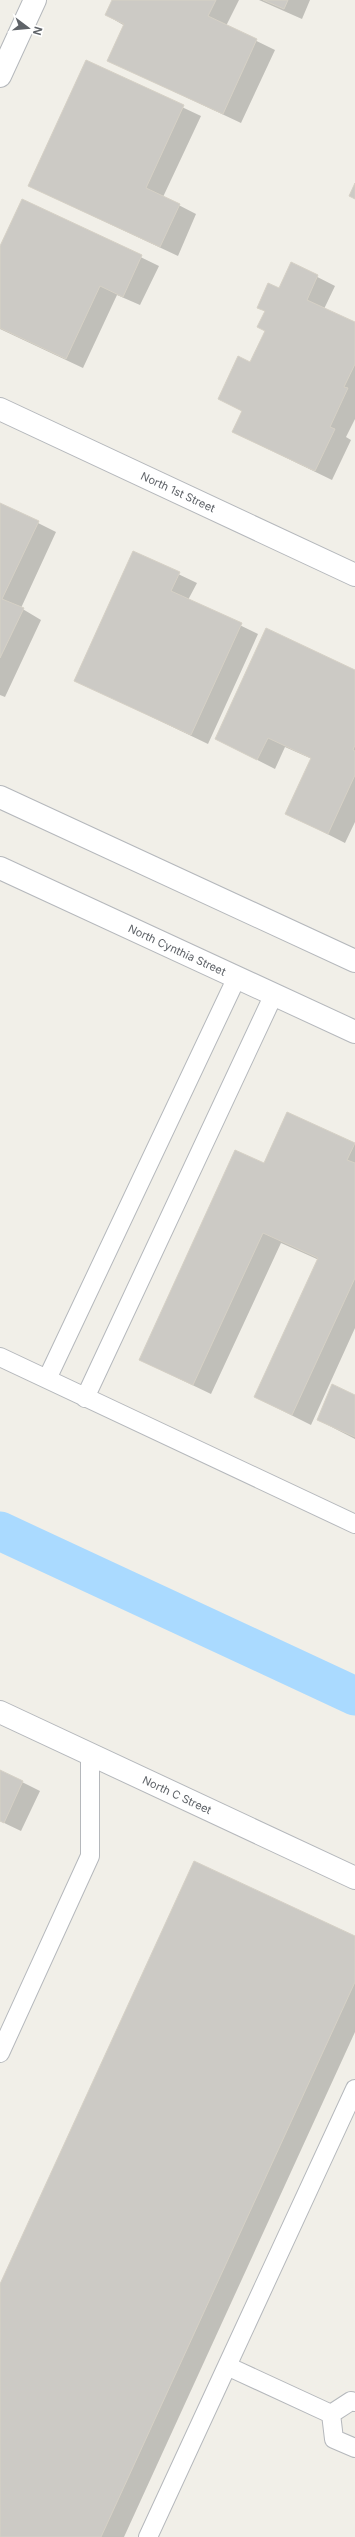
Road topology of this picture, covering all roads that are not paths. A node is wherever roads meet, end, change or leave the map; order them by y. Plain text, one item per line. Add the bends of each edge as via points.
1 (35, 0) edge
2 (0, 76) edge
3 (0, 409) edge
4 (353, 570) edge
5 (0, 797) edge
6 (0, 868) edge
7 (355, 961) edge
8 (236, 977) junction
9 (274, 994) junction
10 (355, 1032) edge
11 (0, 1357) edge
12 (47, 1379) junction
13 (85, 1398) junction
14 (355, 1524) edge
15 (0, 1712) edge
16 (90, 1754) junction
17 (355, 1878) edge
18 (0, 2053) edge
19 (355, 2088) edge
20 (227, 2366) junction
21 (355, 2402) edge
22 (331, 2414) junction
23 (355, 2448) edge
24 (148, 2537) edge

1 - 2 street
3 - 4 street, North 1st Street
5 - 7 street
6 - 8 street, North Cynthia Street
8 - 9 street, North Cynthia Street
8 - 12 lane
9 - 10 street, North Cynthia Street
9 - 13 lane
11 - 12 lane
12 - 13 lane
13 - 14 lane
15 - 16 street, North C Street
16 - 17 street, North C Street
16 - 18 lane via 90,1856
19 - 20 lane
20 - 22 lane
20 - 24 lane
21 - 22 lane via 351,2401
22 - 23 lane via 334,2439

